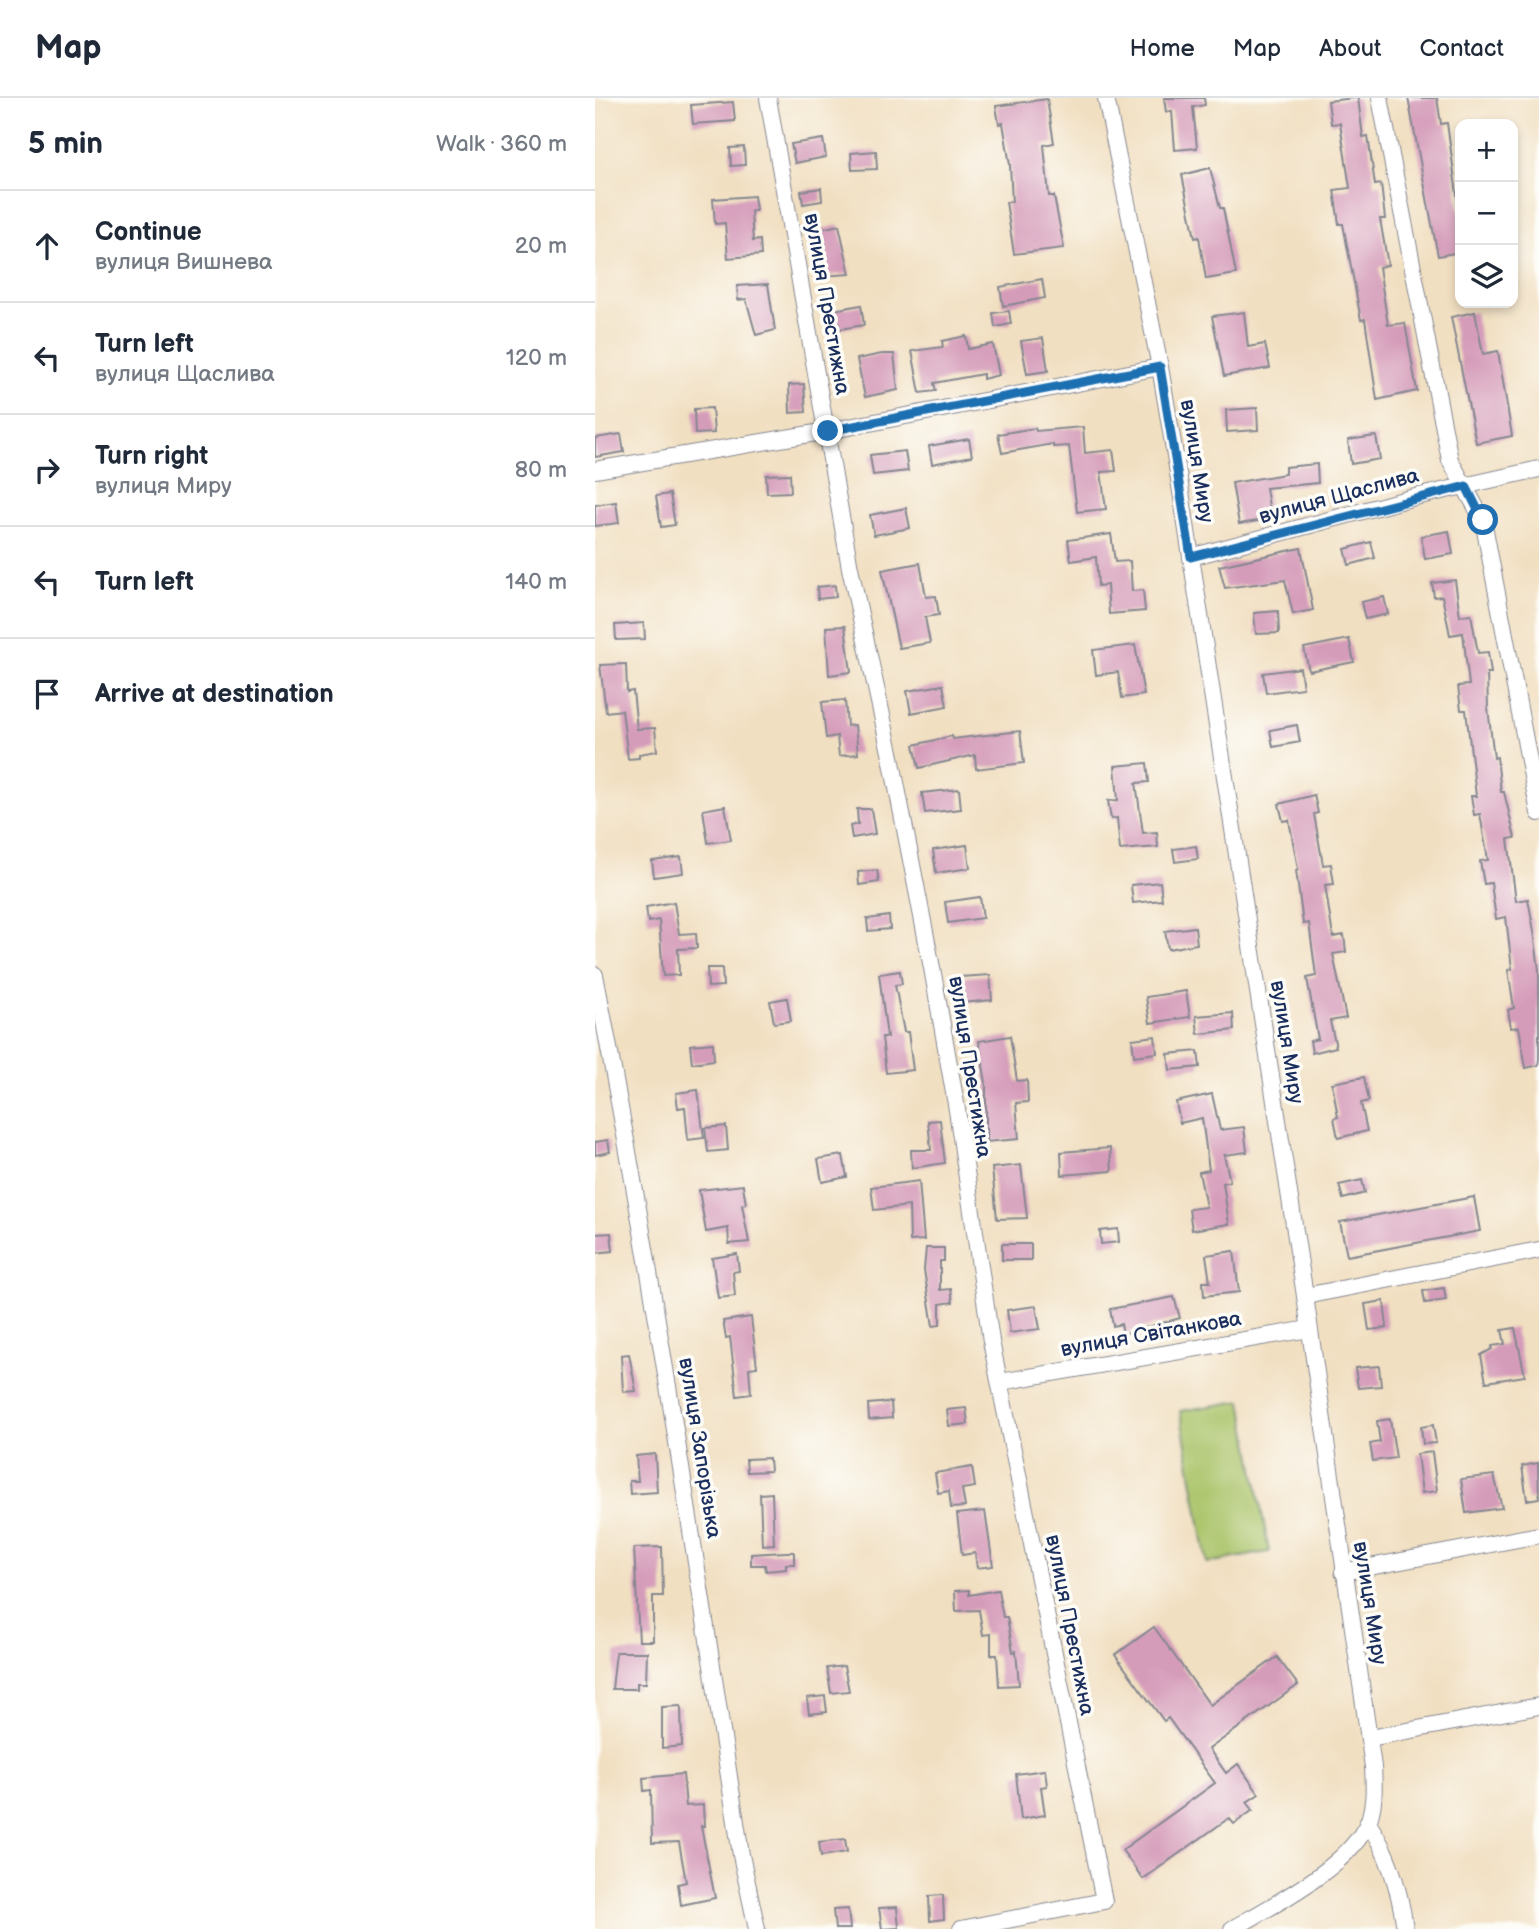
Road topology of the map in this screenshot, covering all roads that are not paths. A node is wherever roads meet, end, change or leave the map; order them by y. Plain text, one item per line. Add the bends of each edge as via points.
1 (768, 98) edge
2 (1106, 98) edge
3 (1380, 98) edge
4 (1160, 367) junction
5 (828, 431) junction
6 (1539, 469) edge
7 (595, 470) edge
8 (1466, 486) junction
9 (1191, 557) junction
10 (1539, 813) edge
11 (595, 975) edge
12 (1539, 1250) edge
13 (1305, 1297) junction
14 (1309, 1329) junction
15 (1000, 1382) junction
16 (1539, 1535) edge
17 (1343, 1572) junction
18 (1539, 1706) edge
19 (1370, 1738) junction
20 (1368, 1823) junction
21 (757, 1929) edge
22 (961, 1929) edge
23 (1232, 1929) edge
24 (1405, 1929) edge

1 - 5 street, вулиця Престижна
2 - 4 street, вулиця Миру
3 - 8 street via 1450,460
4 - 5 street
4 - 9 street, вулиця Миру
5 - 7 street
5 - 15 street, вулиця Престижна via 850,568 934,981
6 - 8 street, вулиця Щаслива
8 - 9 street, вулиця Щаслива
8 - 10 street via 1483,520
9 - 13 street, вулиця Миру
11 - 21 street, вулиця Запорізька via 669,1381 741,1855
12 - 13 street
13 - 14 street, вулиця Миру
14 - 15 street, вулиця Світанкова
14 - 17 street, вулиця Миру
15 - 22 street, вулиця Престижна via 1104,1901
16 - 17 street
17 - 19 street, вулиця Миру
18 - 19 street
19 - 20 street, вулиця Миру via 1374,1799
20 - 23 street, вулиця Миру via 1345,1854
20 - 24 street via 1383,1844 1401,1898

